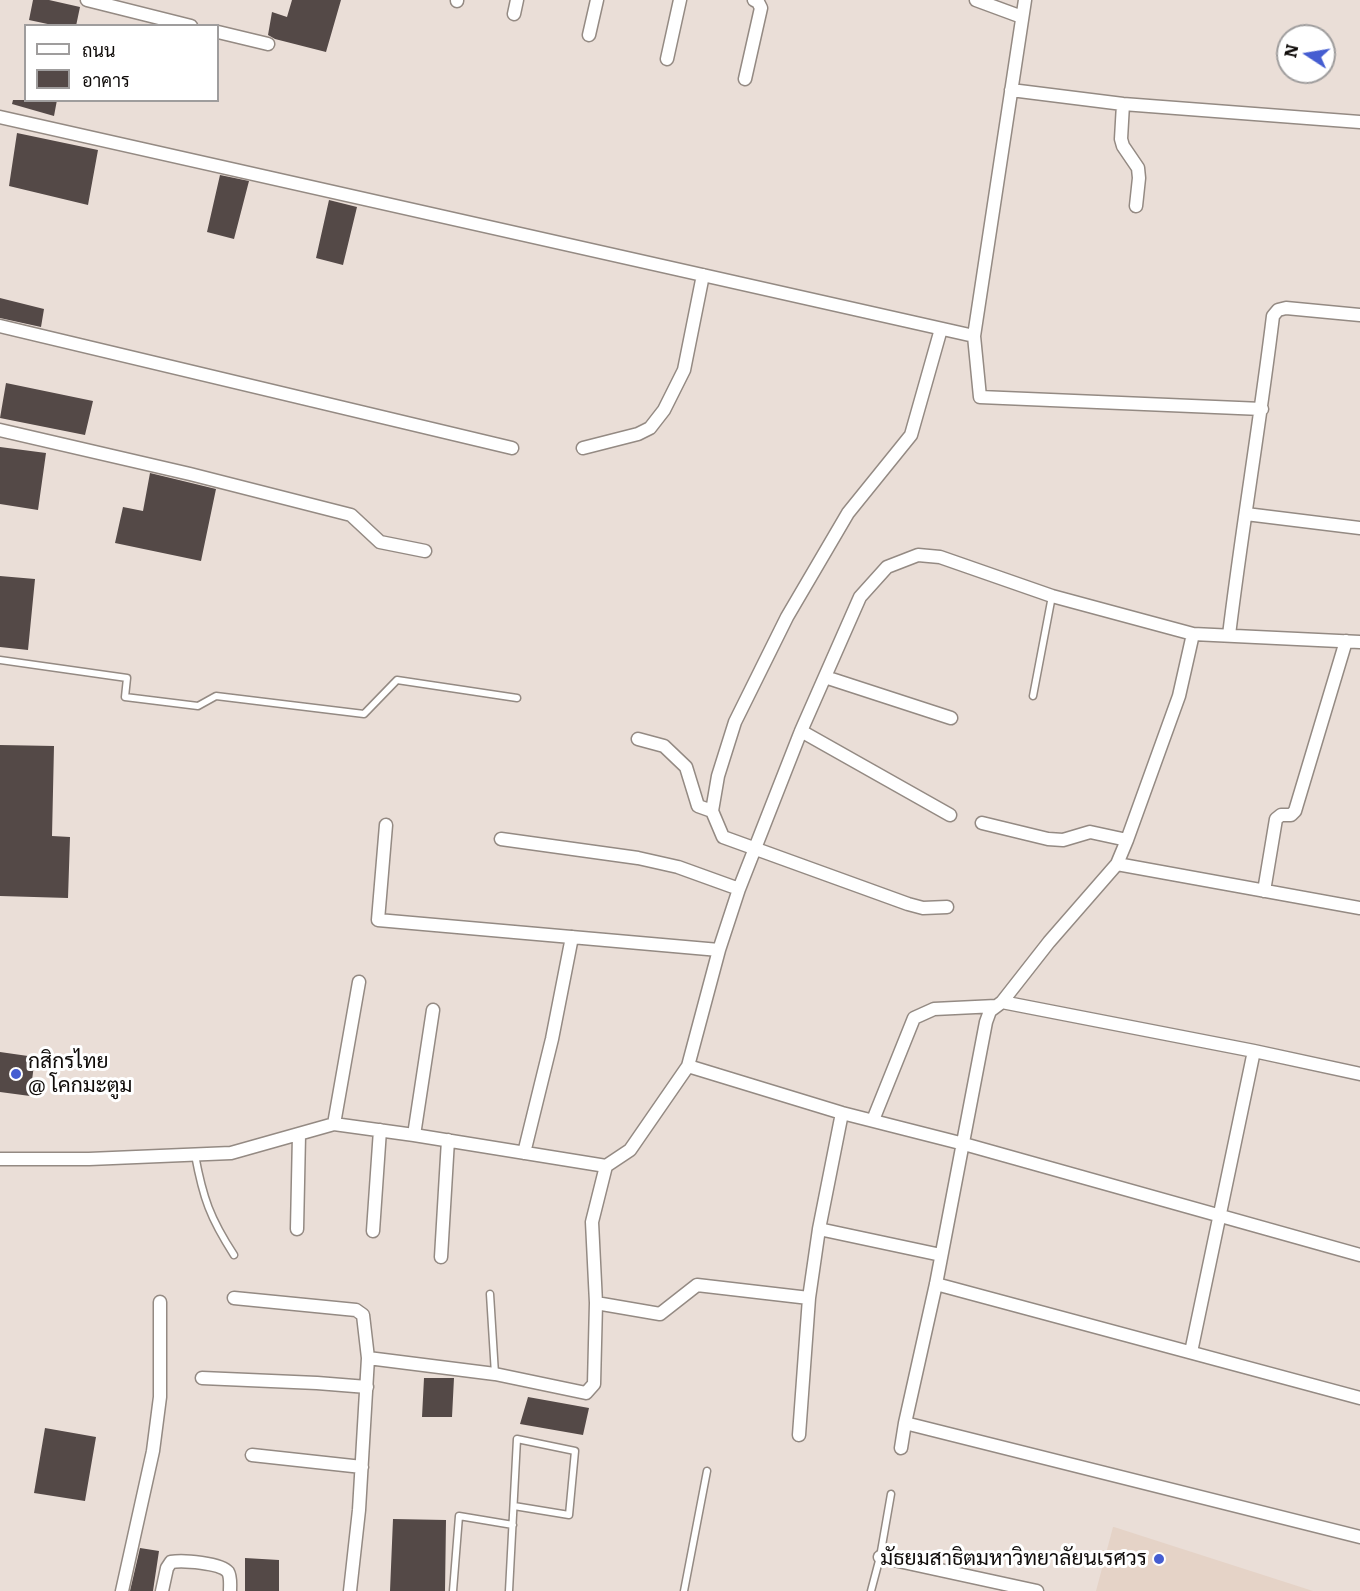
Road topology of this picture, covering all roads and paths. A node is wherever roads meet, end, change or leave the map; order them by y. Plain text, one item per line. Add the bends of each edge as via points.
1 (87, 0) edge
2 (517, 0) edge
3 (597, 0) edge
4 (680, 0) edge
5 (754, 0) edge
6 (976, 0) edge
7 (1025, 0) edge
8 (514, 14) dead end
9 (1022, 17) junction
10 (183, 24) edge
11 (219, 32) edge
12 (589, 35) dead end
13 (268, 44) dead end
14 (667, 58) dead end
15 (745, 79) dead end
16 (1011, 90) junction
17 (1123, 104) junction
18 (0, 117) edge
19 (1360, 122) edge
20 (1136, 206) dead end
21 (703, 275) junction
22 (1360, 315) edge
23 (0, 326) edge
24 (941, 329) junction
25 (974, 336) junction
26 (1262, 409) junction
27 (0, 430) edge
28 (512, 448) dead end
29 (583, 448) dead end
30 (1246, 514) junction
31 (1360, 528) edge
32 (426, 551) dead end
33 (1052, 596) junction
34 (1193, 634) junction
35 (1229, 635) junction
36 (1346, 641) junction
37 (1360, 642) edge
38 (0, 660) edge
39 (825, 677) junction
40 (1033, 696) dead end
41 (517, 698) dead end
42 (951, 718) dead end
43 (801, 730) junction
44 (638, 739) dead end
45 (712, 811) junction
46 (950, 815) dead end
47 (982, 823) dead end
48 (386, 825) dead end
49 (501, 838) dead end
50 (1128, 840) junction
51 (754, 848) junction
52 (1117, 864) junction
53 (739, 889) junction
54 (1264, 891) junction
55 (947, 907) dead end
56 (1360, 908) edge
57 (572, 937) junction
58 (719, 950) junction
59 (359, 982) dead end
60 (999, 1004) junction
61 (433, 1010) dead end
62 (1254, 1051) junction
63 (688, 1066) junction
64 (1360, 1074) edge
65 (842, 1113) junction
66 (873, 1120) junction
67 (334, 1124) junction
68 (380, 1130) junction
69 (300, 1135) junction
70 (414, 1135) junction
71 (448, 1140) junction
72 (964, 1144) junction
73 (524, 1153) junction
74 (195, 1155) junction
75 (0, 1159) edge
76 (606, 1166) junction
77 (1219, 1216) junction
78 (297, 1229) dead end
79 (819, 1229) junction
80 (373, 1231) dead end
81 (234, 1255) dead end
82 (941, 1255) junction
83 (1360, 1255) edge
84 (441, 1257) dead end
85 (936, 1284) junction
86 (490, 1294) dead end
87 (234, 1298) dead end
88 (809, 1298) junction
89 (160, 1302) dead end
90 (596, 1303) junction
91 (1191, 1352) junction
92 (368, 1358) junction
93 (495, 1374) junction
94 (202, 1377) dead end
95 (367, 1387) junction
96 (1360, 1398) edge
97 (905, 1423) junction
98 (799, 1435) dead end
99 (901, 1449) dead end
100 (252, 1455) dead end
101 (362, 1467) junction
102 (707, 1471) dead end
103 (891, 1494) dead end
104 (514, 1506) junction
105 (513, 1525) junction
106 (1360, 1537) edge
107 (880, 1557) junction
108 (123, 1591) edge
109 (162, 1591) edge
110 (230, 1591) edge
111 (350, 1591) edge
112 (453, 1591) edge
113 (508, 1591) edge
114 (684, 1591) edge
115 (871, 1591) edge
116 (1037, 1591) edge

1 - 10 street
2 - 8 street
3 - 12 street
4 - 14 street
5 - 15 street via 761,8
6 - 9 street
7 - 9 street
9 - 16 street
11 - 13 street
16 - 17 street
16 - 25 street
17 - 19 street
17 - 20 street via 1120,139 1138,168
18 - 21 street
21 - 24 street
21 - 29 street via 684,370 664,410 650,428 638,434
22 - 26 street via 1278,310 1273,316
23 - 28 street
24 - 25 street
24 - 45 street via 911,435 848,513 787,617 735,722
25 - 26 street via 980,397
26 - 30 street
27 - 32 street via 351,515 380,542
30 - 31 street
30 - 35 street
33 - 34 street
33 - 39 street via 940,557 918,555 887,567 860,597
33 - 40 lane
34 - 35 street
34 - 50 street via 1179,696
35 - 36 street
36 - 37 street
36 - 54 street via 1295,811 1276,819
38 - 41 lane via 127,678 125,697 198,706 216,696 364,714 397,680
39 - 42 street
39 - 43 street
43 - 46 street
43 - 51 street
44 - 45 street via 664,747 686,767 698,806
45 - 51 street via 723,837
47 - 50 street via 1063,840 1090,832
48 - 57 street via 378,920
49 - 53 street via 638,858 678,867
50 - 52 street
51 - 53 street
51 - 55 street via 908,904
52 - 54 street
52 - 60 street
53 - 58 street
54 - 56 street
57 - 58 street
57 - 73 street
58 - 63 street
59 - 67 street
60 - 62 street
60 - 66 street via 934,1009 914,1018
60 - 72 street via 990,1011 986,1022
61 - 70 street
62 - 64 street
62 - 77 street
63 - 65 street
63 - 76 street via 630,1150
65 - 66 street
65 - 79 street
66 - 72 street
67 - 68 street
67 - 69 street
68 - 70 street
68 - 80 street
69 - 74 street via 231,1153
69 - 78 street
70 - 71 street
71 - 73 street
71 - 84 street
72 - 77 street
72 - 82 street
73 - 76 street
74 - 75 street
74 - 81 lane via 205,1201
76 - 90 street via 592,1222
77 - 83 street
77 - 91 street
79 - 82 street
79 - 88 street
82 - 85 street
85 - 91 street
85 - 97 street
86 - 93 lane
87 - 92 street via 356,1310 363,1315
88 - 90 street via 697,1285 660,1314
88 - 98 street
89 - 108 street via 160,1397 153,1451
90 - 93 street via 594,1384 586,1393
91 - 96 street
92 - 93 street
92 - 95 street
94 - 95 street
95 - 101 street
97 - 99 street
97 - 106 street
100 - 101 street
101 - 111 street
102 - 114 lane
103 - 107 lane
104 - 104 lane via 569,1515 575,1451 517,1439
104 - 105 lane
105 - 112 lane via 459,1516
105 - 113 lane
107 - 115 lane
107 - 116 street
109 - 110 street via 167,1568 171,1562 180,1561 226,1569

